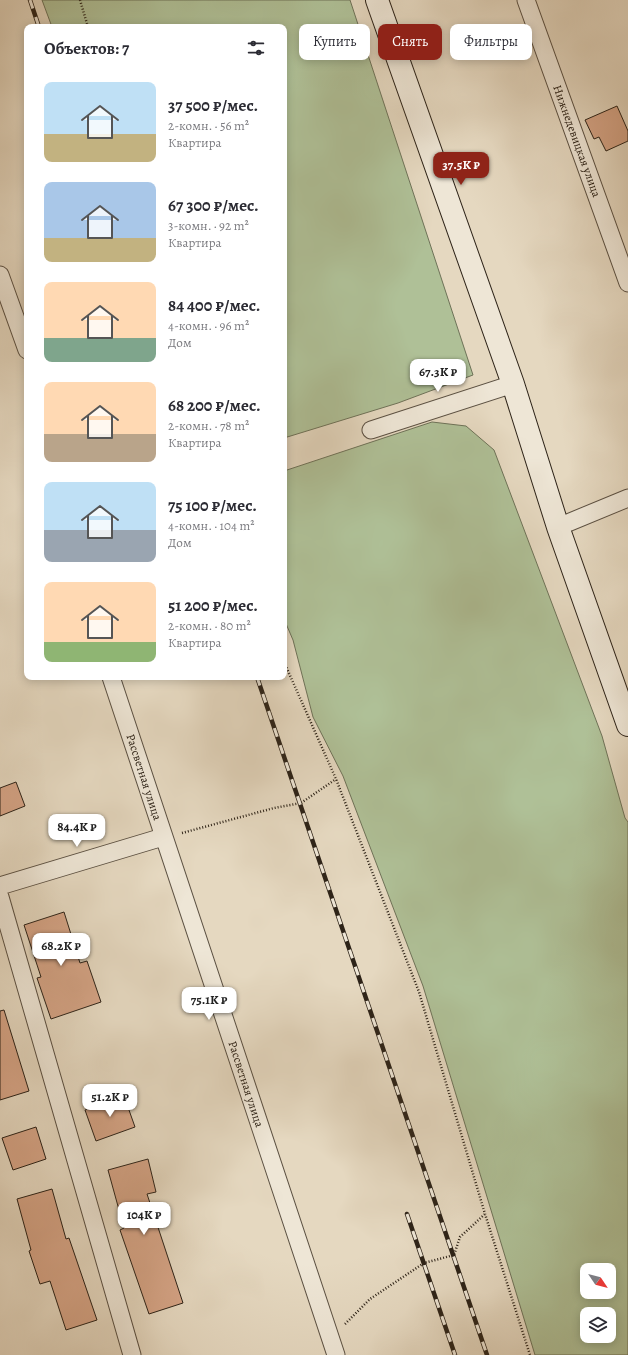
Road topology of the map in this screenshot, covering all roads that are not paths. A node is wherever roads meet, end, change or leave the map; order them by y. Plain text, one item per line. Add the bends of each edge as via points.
1 (378, 0) edge
2 (526, 0) edge
3 (0, 275) edge
4 (628, 283) edge
5 (24, 342) edge
6 (513, 384) junction
7 (371, 430) dead end
8 (628, 498) edge
9 (558, 527) junction
10 (112, 680) edge
11 (628, 725) edge
12 (163, 837) junction
13 (0, 886) edge
14 (0, 897) edge
15 (132, 1355) edge
16 (336, 1355) edge

1 - 6 street
2 - 4 street, Нижнедевицкая улица
3 - 5 street
6 - 7 street
6 - 9 street
8 - 9 street
9 - 11 street
10 - 12 street, Рассветная улица
12 - 13 street
12 - 16 street, Рассветная улица
14 - 15 street

